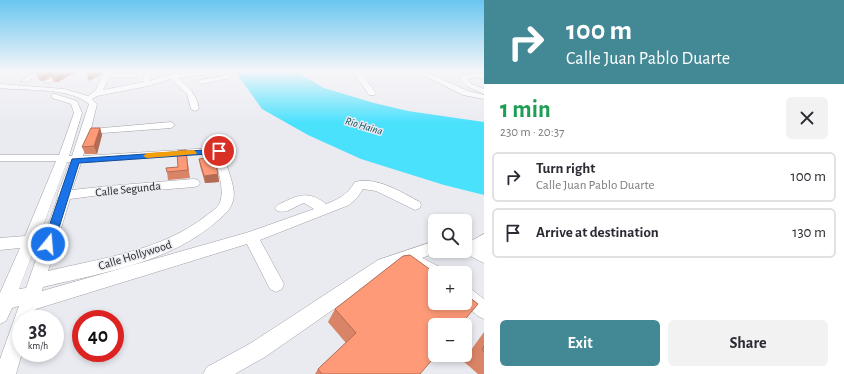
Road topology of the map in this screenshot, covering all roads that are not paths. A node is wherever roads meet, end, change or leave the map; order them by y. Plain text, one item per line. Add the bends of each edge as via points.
1 (55, 88) edge
2 (97, 88) edge
3 (134, 88) edge
4 (187, 88) edge
5 (369, 88) edge
6 (456, 88) edge
7 (0, 92) edge
8 (372, 93) dead end
9 (484, 97) edge
10 (87, 104) junction
11 (195, 109) dead end
12 (77, 119) junction
13 (171, 125) dead end
14 (84, 132) junction
15 (0, 158) edge
16 (63, 158) junction
17 (75, 160) junction
18 (194, 183) dead end
19 (63, 196) junction
20 (415, 205) dead end
21 (282, 208) dead end
22 (324, 210) junction
23 (251, 237) junction
24 (484, 240) edge
25 (30, 241) junction
26 (0, 244) edge
27 (472, 246) edge
28 (428, 249) edge
29 (472, 250) edge
30 (484, 256) edge
31 (394, 260) junction
32 (428, 267) edge
33 (276, 284) dead end
34 (33, 293) junction
35 (472, 301) edge
36 (2, 306) edge
37 (27, 310) edge
38 (484, 310) edge
39 (12, 353) edge
40 (5, 374) edge
41 (214, 374) edge

1 - 10 street via 72,93
2 - 10 street
3 - 10 street
4 - 11 street
5 - 8 street
6 - 9 street
7 - 10 street via 56,96
10 - 12 street
10 - 12 street via 78,113
10 - 14 street
12 - 16 street
13 - 14 street
14 - 17 street
15 - 16 street
16 - 17 street
16 - 25 street
17 - 19 street
17 - 34 street, Calle Hollywood via 217,145 228,192 227,201 223,209 205,224 178,241
18 - 19 street, Calle Segunda
19 - 34 street
20 - 22 street via 366,184 359,185 353,195 344,202
21 - 22 street via 308,198
22 - 23 street
23 - 33 street
23 - 34 street
24 - 27 street
25 - 26 street
25 - 36 street
28 - 31 street
29 - 30 street
31 - 32 street via 416,262
31 - 41 street via 258,350
34 - 36 street
34 - 37 street
35 - 38 street
39 - 40 street

